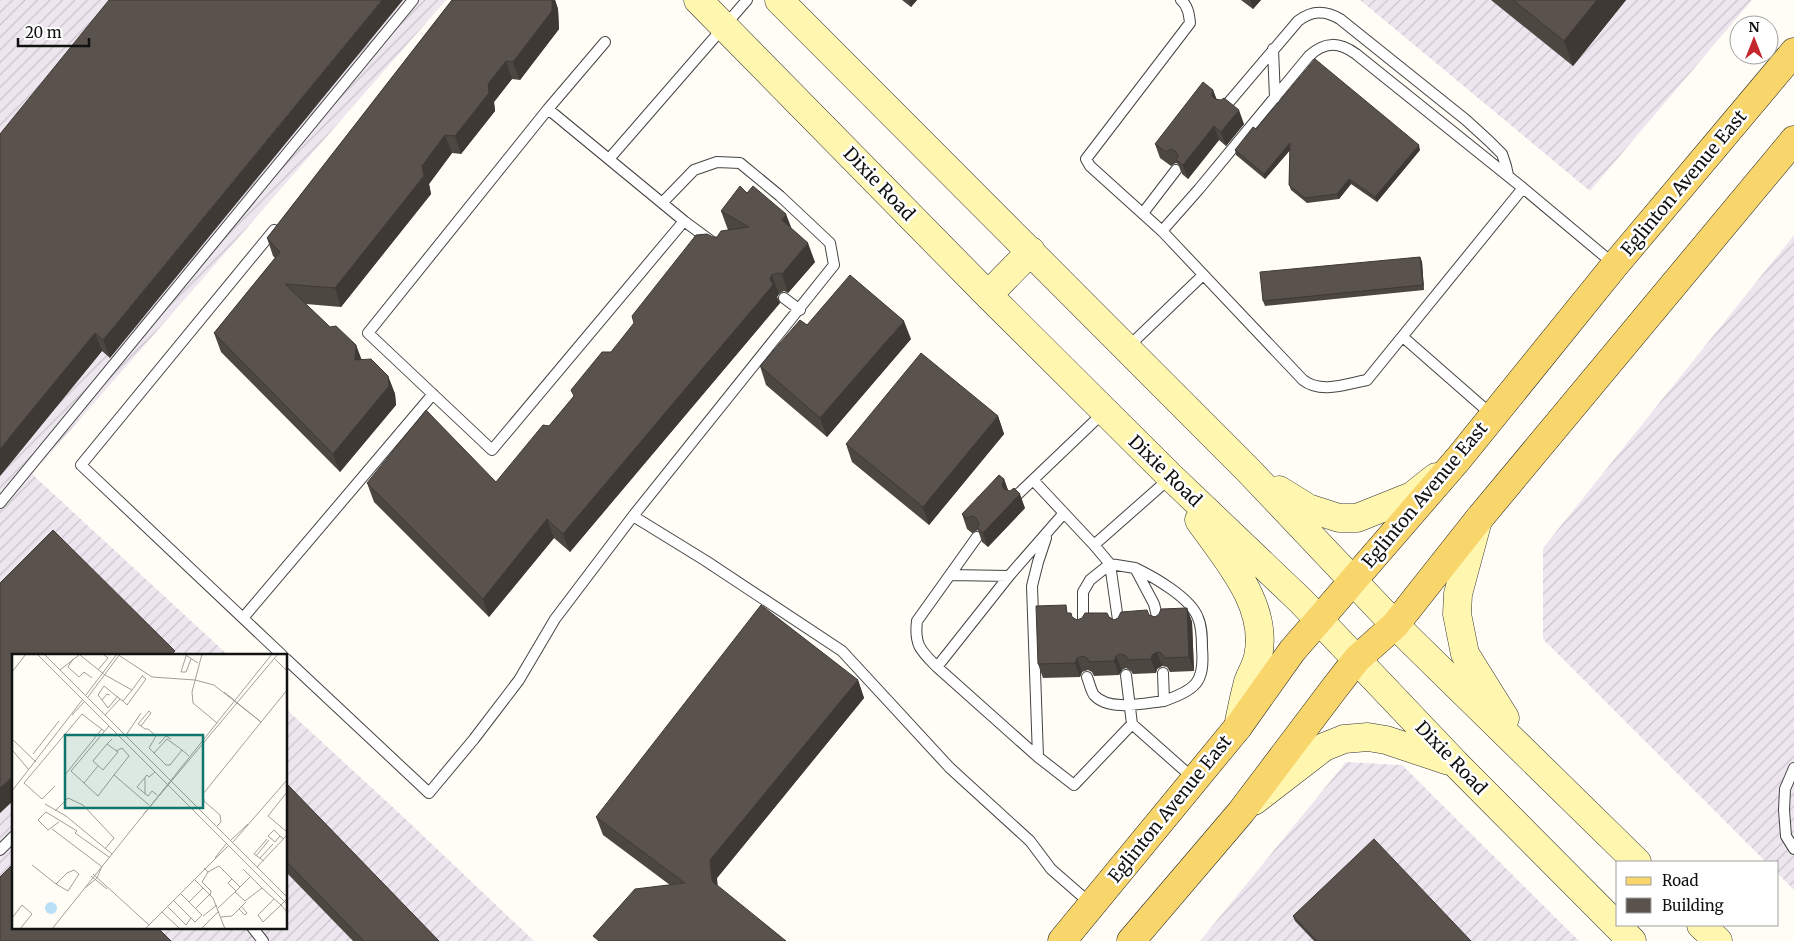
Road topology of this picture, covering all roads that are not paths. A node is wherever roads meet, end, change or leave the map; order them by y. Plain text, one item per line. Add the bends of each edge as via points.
1 (413, 0) edge
2 (698, 0) edge
3 (747, 0) edge
4 (779, 0) edge
5 (1181, 0) edge
6 (798, 10) edge
7 (725, 26) junction
8 (605, 42) dead end
9 (1273, 49) junction
10 (1794, 52) edge
11 (1275, 98) junction
12 (1224, 108) edge
13 (548, 109) junction
14 (1794, 140) edge
15 (609, 159) junction
16 (1176, 170) edge
17 (1508, 175) junction
18 (1523, 188) junction
19 (662, 203) junction
20 (1143, 213) junction
21 (684, 221) junction
22 (280, 223) edge
23 (1162, 231) junction
24 (721, 249) edge
25 (1031, 251) junction
26 (1615, 265) junction
27 (1203, 275) junction
28 (988, 295) junction
29 (784, 298) dead end
30 (800, 310) junction
31 (1402, 337) junction
32 (1126, 350) junction
33 (433, 394) junction
34 (1104, 411) junction
35 (1492, 415) junction
36 (1458, 458) junction
37 (1249, 471) junction
38 (1171, 477) junction
39 (1033, 480) junction
40 (1014, 498) edge
41 (0, 503) edge
42 (1064, 513) junction
43 (633, 516) junction
44 (1478, 520) junction
45 (1048, 533) junction
46 (977, 537) edge
47 (1094, 545) junction
48 (1110, 564) junction
49 (1136, 568) junction
50 (950, 575) junction
51 (1009, 576) junction
52 (1352, 581) junction
53 (243, 618) junction
54 (1318, 620) junction
55 (1159, 624) edge
56 (1395, 625) junction
57 (1083, 627) edge
58 (1119, 627) edge
59 (281, 654) edge
60 (1358, 659) junction
61 (288, 661) edge
62 (937, 667) junction
63 (1163, 672) edge
64 (1126, 674) edge
65 (1087, 677) edge
66 (1164, 701) junction
67 (1130, 706) junction
68 (1132, 724) junction
69 (1238, 727) junction
70 (1038, 757) junction
71 (1530, 758) junction
72 (1455, 763) junction
73 (1794, 768) edge
74 (1194, 779) junction
75 (1241, 812) junction
76 (12, 838) edge
77 (1794, 849) edge
78 (0, 850) edge
79 (1636, 861) edge
80 (1092, 904) junction
81 (1616, 925) edge
82 (1617, 926) edge
83 (1702, 926) edge
84 (253, 928) edge
85 (263, 941) edge
86 (1062, 941) edge
87 (1132, 941) edge
88 (1632, 941) edge
89 (1718, 941) edge

1 - 41 lane
2 - 7 main road, Dixie Road
3 - 7 lane
4 - 6 main road
5 - 20 lane via 1188,10 1190,23 1086,159
6 - 25 main road
7 - 15 lane
7 - 28 main road, Dixie Road
8 - 13 lane
9 - 11 lane
9 - 12 lane
9 - 17 lane via 1303,17 1318,12 1333,15 1489,141 1502,154
10 - 26 main road, Eglinton Avenue East
11 - 17 lane via 1314,51 1325,45 1338,44 1356,54
11 - 23 lane
13 - 15 lane
13 - 33 lane via 368,333
14 - 44 main road
15 - 19 lane
16 - 20 lane
17 - 18 lane
18 - 26 lane
18 - 31 lane
19 - 21 lane
19 - 30 lane via 694,170 717,162 740,163 830,243 834,266
20 - 23 lane
21 - 24 lane
21 - 33 lane via 492,450
22 - 53 lane via 81,465
23 - 27 lane
25 - 28 main road
25 - 32 main road
26 - 35 main road, Eglinton Avenue East
27 - 31 lane via 1310,386 1322,388 1367,380
27 - 32 lane
28 - 34 main road, Dixie Road
29 - 30 lane
30 - 43 lane
31 - 35 lane
32 - 37 main road
33 - 53 lane
34 - 38 main road, Dixie Road
34 - 39 lane
35 - 36 main road, Eglinton Avenue East
36 - 37 main road via 1412,496 1357,518 1339,518 1308,508
36 - 52 main road, Eglinton Avenue East
37 - 52 main road
38 - 47 lane
38 - 54 main road, Dixie Road
38 - 69 main road via 1254,603 1260,631 1258,658
39 - 40 lane
39 - 42 lane
42 - 45 lane
42 - 47 lane
43 - 61 lane via 555,619 519,680 429,793
43 - 80 lane via 842,651 950,768 1030,841 1051,869
44 - 56 main road
44 - 71 main road via 1458,594 1457,614 1466,654
45 - 51 lane
45 - 70 lane via 1032,586
46 - 50 lane
47 - 48 lane
48 - 49 lane
48 - 57 lane via 1090,580 1083,592
48 - 58 lane
49 - 55 lane via 1154,604
49 - 66 lane via 1158,579 1183,598 1198,615 1201,626 1203,671 1199,680 1192,688
50 - 51 lane
50 - 62 lane via 918,621 916,634 923,654
51 - 62 lane
52 - 54 main road, Eglinton Avenue East
52 - 56 main road
53 - 59 lane
54 - 60 main road, Dixie Road
54 - 69 main road, Eglinton Avenue East
56 - 60 main road
56 - 71 main road
60 - 72 main road, Dixie Road
60 - 75 main road
62 - 70 lane
63 - 66 lane
64 - 67 lane
65 - 67 lane via 1094,695 1106,703
66 - 67 lane
67 - 68 lane
68 - 70 lane via 1074,785
68 - 74 lane
69 - 74 main road, Eglinton Avenue East
71 - 79 main road
72 - 75 main road via 1368,736 1344,739 1324,747
72 - 81 main road, Dixie Road
73 - 77 lane via 1785,789 1784,810 1786,836
74 - 80 main road, Eglinton Avenue East
75 - 87 main road
76 - 78 lane
80 - 86 main road, Eglinton Avenue East
82 - 88 main road, Dixie Road
83 - 89 main road
84 - 85 lane

